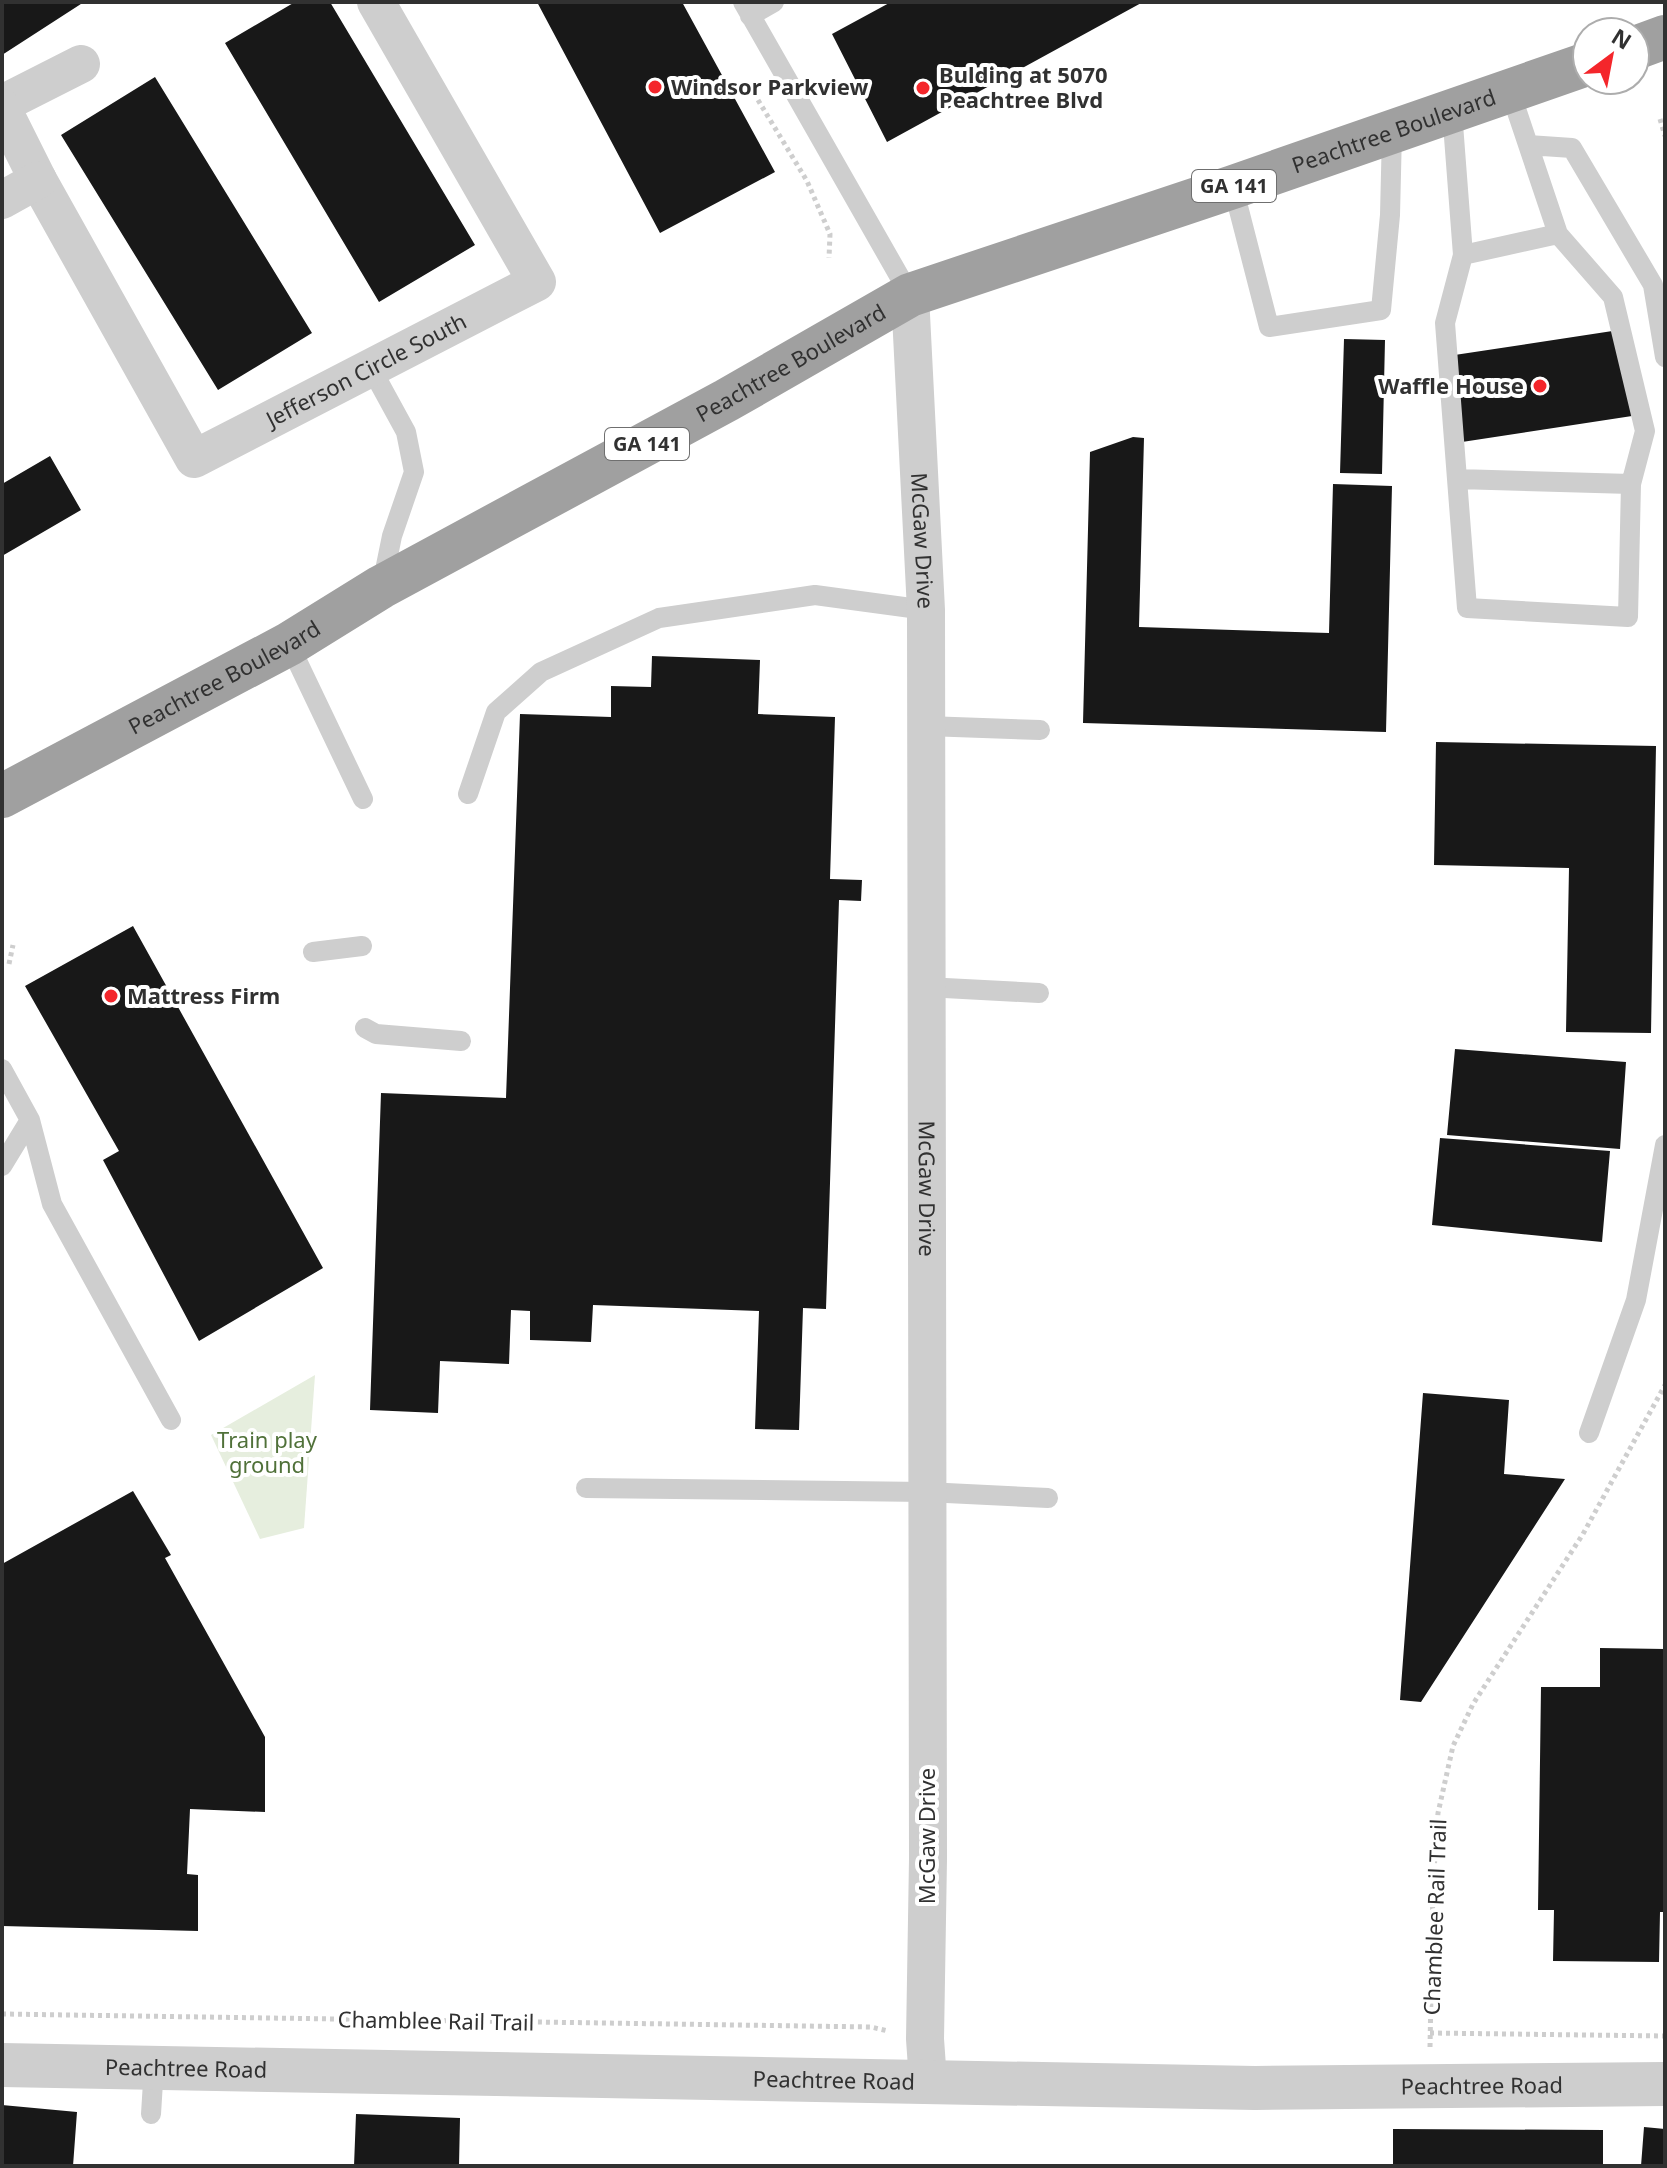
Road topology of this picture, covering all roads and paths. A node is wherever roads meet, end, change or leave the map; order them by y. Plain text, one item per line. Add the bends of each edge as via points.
1 (376, 2) edge
2 (774, 2) edge
3 (746, 9) edge
4 (81, 64) dead end
5 (1571, 70) edge
6 (1510, 91) junction
7 (758, 100) dead end
8 (2, 106) edge
9 (1452, 111) junction
10 (1660, 119) dead end
11 (1392, 132) junction
12 (1665, 136) edge
13 (1528, 145) junction
14 (38, 180) junction
15 (1233, 187) junction
16 (2, 200) edge
17 (1558, 234) junction
18 (1463, 255) junction
19 (829, 258) dead end
20 (910, 295) junction
21 (1665, 357) edge
22 (371, 368) junction
23 (1457, 479) junction
24 (1631, 484) junction
25 (381, 587) junction
26 (926, 610) junction
27 (289, 644) junction
28 (926, 726) junction
29 (1040, 730) dead end
30 (468, 794) dead end
31 (2, 796) edge
32 (363, 799) dead end
33 (13, 945) dead end
34 (362, 946) dead end
35 (313, 952) dead end
36 (9, 964) dead end
37 (926, 987) junction
38 (1039, 993) dead end
39 (365, 1028) dead end
40 (461, 1041) dead end
41 (2, 1069) edge
42 (30, 1120) junction
43 (1665, 1145) edge
44 (2, 1166) edge
45 (1665, 1385) edge
46 (171, 1420) dead end
47 (1589, 1433) dead end
48 (586, 1488) dead end
49 (926, 1492) junction
50 (1048, 1498) dead end
51 (2, 2014) edge
52 (871, 2027) dead end
53 (1665, 2036) edge
54 (2, 2065) edge
55 (154, 2066) junction
56 (928, 2081) junction
57 (1665, 2084) edge
58 (151, 2114) dead end

1 - 22 street, Jefferson Circle South via 537,282
2 - 3 lane
3 - 20 lane
4 - 8 street
5 - 6 highway, Peachtree Boulevard / GA 141
6 - 9 highway, Peachtree Boulevard / GA 141
6 - 13 lane
7 - 19 path via 807,181 830,234
8 - 14 street, Jefferson Circle South
9 - 11 highway, Peachtree Boulevard / GA 141
9 - 18 lane
10 - 12 path
11 - 15 highway, Peachtree Boulevard / GA 141
11 - 15 lane via 1381,310 1269,327
13 - 17 lane
13 - 21 lane via 1572,148 1653,285
14 - 16 street
14 - 22 street, Jefferson Circle South via 194,459
15 - 20 highway, Peachtree Boulevard / GA 141
17 - 18 lane
17 - 24 lane via 1613,297 1645,431
18 - 23 lane via 1445,323
20 - 25 highway, Peachtree Boulevard / GA 141
20 - 26 street, McGaw Drive
22 - 25 lane via 406,432 414,472
23 - 24 lane
23 - 24 lane via 1467,608 1628,617
25 - 27 highway, Peachtree Boulevard / GA 141
26 - 28 street, McGaw Drive
26 - 30 lane via 815,595 659,618 541,672 496,712
27 - 31 highway, Peachtree Boulevard / GA 141
27 - 32 lane
28 - 29 lane
28 - 37 street, McGaw Drive
33 - 36 path
34 - 35 lane
37 - 38 lane
37 - 49 street, McGaw Drive
39 - 40 lane via 376,1034
41 - 42 lane
42 - 44 lane
42 - 46 lane via 52,1204
43 - 47 lane via 1636,1300
45 - 53 path, Chamblee Rail Trail via 1583,1534 1473,1704 1453,1746 1438,1813 1430,2033
48 - 49 lane
49 - 50 lane
49 - 56 street, McGaw Drive
51 - 52 path, Chamblee Rail Trail
54 - 55 street, Peachtree Road
55 - 56 street, Peachtree Road
55 - 58 lane
56 - 57 street, Peachtree Road via 1255,2088

